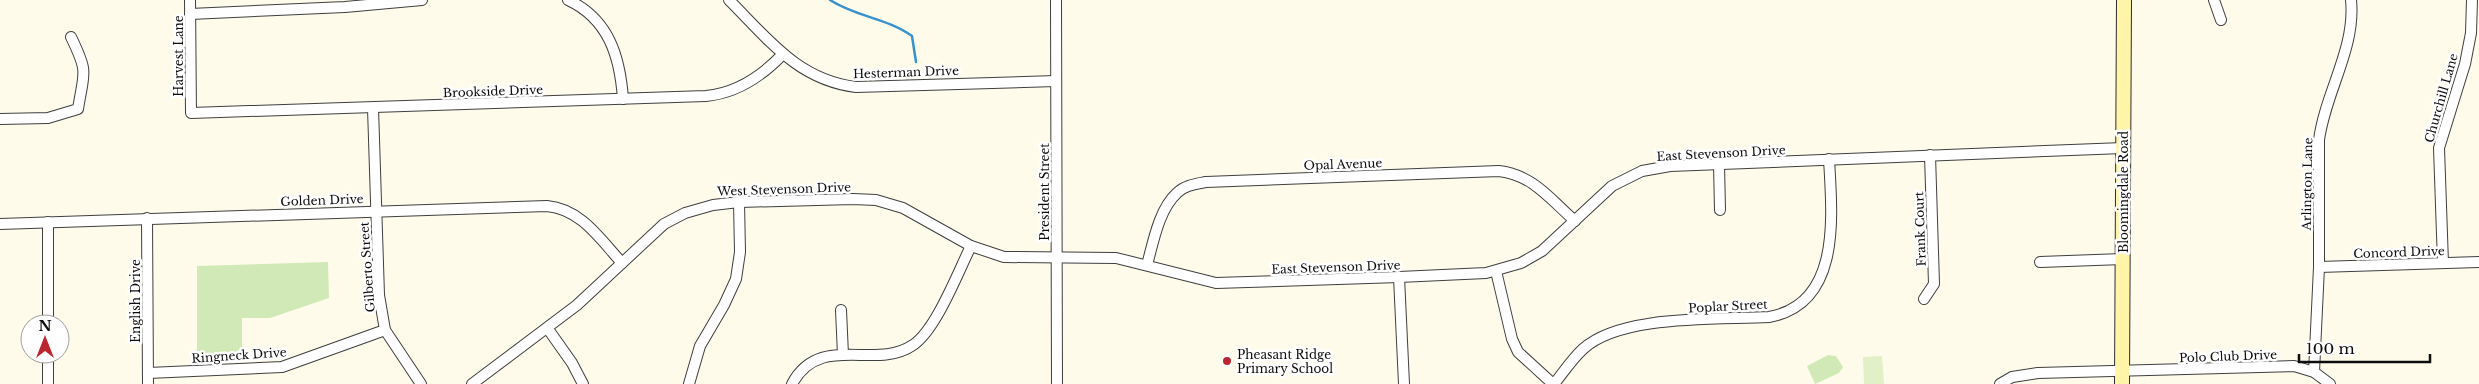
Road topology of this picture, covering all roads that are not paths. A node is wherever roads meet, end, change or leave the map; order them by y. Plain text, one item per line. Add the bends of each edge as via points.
1 (190, 0) edge
2 (422, 0) edge
3 (568, 0) edge
4 (729, 0) edge
5 (1056, 0) edge
6 (2124, 0) edge
7 (2214, 0) edge
8 (2351, 0) edge
9 (2472, 0) edge
10 (190, 14) junction
11 (2221, 20) dead end
12 (71, 37) dead end
13 (783, 54) junction
14 (1056, 82) junction
15 (623, 99) junction
16 (373, 108) junction
17 (191, 112) joint
18 (0, 119) edge
19 (2123, 148) junction
20 (1930, 155) junction
21 (1829, 159) junction
22 (1719, 164) junction
23 (739, 202) junction
24 (1720, 210) dead end
25 (376, 211) junction
26 (147, 218) junction
27 (1575, 221) junction
28 (48, 222) junction
29 (0, 224) edge
30 (971, 246) junction
31 (1057, 258) junction
32 (2123, 259) junction
33 (2040, 262) dead end
34 (2479, 262) edge
35 (622, 263) junction
36 (2444, 263) junction
37 (1146, 265) junction
38 (2319, 266) junction
39 (1496, 271) junction
40 (1400, 277) junction
41 (1924, 299) dead end
42 (841, 310) dead end
43 (48, 314) edge
44 (548, 328) junction
45 (385, 330) junction
46 (843, 354) junction
47 (48, 364) edge
48 (2314, 372) junction
49 (148, 373) junction
50 (2122, 378) edge
51 (48, 384) edge
52 (148, 384) edge
53 (421, 384) edge
54 (472, 384) edge
55 (583, 384) edge
56 (689, 384) edge
57 (792, 384) edge
58 (1057, 384) edge
59 (1404, 384) edge
60 (1554, 384) edge
61 (2000, 384) edge
62 (2330, 384) edge

1 - 10 street, Harvest Lane
2 - 10 street
3 - 15 street via 596,19 612,41 620,63
4 - 13 street, Hesterman Drive
5 - 14 street, President Street
6 - 19 main road, Bloomingdale Road
7 - 11 street
8 - 38 street, Arlington Lane via 2351,28 2322,120 2319,140
9 - 36 street, Churchill Lane via 2466,58 2439,148
10 - 17 street, Harvest Lane
12 - 18 street via 85,70 78,109 48,118
13 - 14 street, Hesterman Drive via 816,77 856,87
13 - 15 street, Brookside Drive via 754,80 726,92 706,96
14 - 31 street, President Street
15 - 16 street, Brookside Drive
16 - 17 street, Brookside Drive
16 - 25 street, Gilberto Street
19 - 20 street, East Stevenson Drive
19 - 32 main road, Bloomingdale Road
20 - 21 street, East Stevenson Drive
20 - 41 street, Frank Court via 1934,284
21 - 22 street, East Stevenson Drive
21 - 60 street, Poplar Street via 1832,238 1817,282 1803,303 1786,313 1769,317 1639,324 1617,329 1584,348
22 - 24 street
22 - 27 street, East Stevenson Drive via 1642,171 1612,186
23 - 30 street, West Stevenson Drive via 876,200 903,208
23 - 35 street, West Stevenson Drive via 700,208 664,224
23 - 56 street via 740,252 736,279 700,346
25 - 26 street, Golden Drive
25 - 35 street, Golden Drive via 557,207 578,216
25 - 45 street, Gilberto Street via 379,295
26 - 28 street, Golden Drive
26 - 49 street, English Drive
27 - 37 street, Opal Avenue via 1531,181 1516,173 1499,170 1206,182 1191,184 1177,192 1168,204
27 - 39 street, East Stevenson Drive via 1542,251 1521,263
28 - 29 street, Golden Drive
28 - 43 street
30 - 31 street, West Stevenson Drive via 1004,257
30 - 46 street via 930,327 918,342 896,352
31 - 37 street, East Stevenson Drive via 1116,258
31 - 58 street, President Street
32 - 33 street
32 - 50 main road, Bloomingdale Road
34 - 36 street, Concord Drive
35 - 44 street, West Stevenson Drive
36 - 38 street, Concord Drive
37 - 40 street, East Stevenson Drive via 1216,283
38 - 48 street, Arlington Lane
39 - 40 street, East Stevenson Drive
39 - 60 street via 1518,352
40 - 59 street
42 - 46 street
44 - 54 street, West Stevenson Drive
44 - 55 street
45 - 49 street, Ringneck Drive via 282,367
45 - 53 street, Gilberto Street
46 - 57 street via 814,361 801,370
47 - 51 street
48 - 50 street, Polo Club Drive via 2294,366
48 - 62 street, Polo Club Drive
49 - 52 street, English Drive
50 - 61 street, Polo Club Drive via 2023,374

